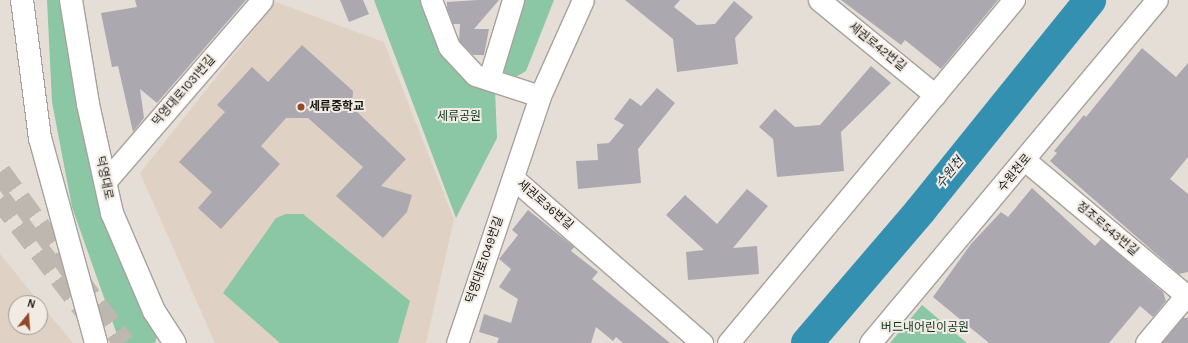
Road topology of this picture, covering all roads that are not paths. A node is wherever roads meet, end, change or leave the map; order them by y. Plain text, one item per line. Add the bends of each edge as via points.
1 (22, 0) edge
2 (71, 0) edge
3 (262, 0) edge
4 (431, 0) edge
5 (514, 0) edge
6 (583, 0) edge
7 (819, 0) edge
8 (1014, 0) edge
9 (1157, 0) edge
10 (489, 78) junction
11 (935, 95) junction
12 (540, 96) junction
13 (1026, 161) junction
14 (513, 178) junction
15 (105, 182) junction
16 (1187, 295) edge
17 (154, 311) junction
18 (96, 339) edge
19 (165, 343) edge
20 (175, 343) edge
21 (457, 343) edge
22 (702, 343) edge
23 (728, 343) edge
24 (870, 343) edge
25 (1146, 343) edge

1 - 18 main road via 40,138
2 - 15 main road, 덕영대로
3 - 15 street, 덕영대로1031번길
4 - 10 street via 449,47 475,75
5 - 10 street
6 - 12 street, 세권로36번길
7 - 11 street, 세권로42번길
8 - 11 street
9 - 13 street, 수원천로
10 - 12 street
11 - 23 street
12 - 14 street, 세권로36번길
13 - 16 street, 정조로543번길
13 - 24 street, 수원천로
14 - 21 street, 덕영대로1049번길
14 - 22 street, 세권로36번길
15 - 17 main road, 덕영대로 via 112,213
16 - 25 street
17 - 19 main road
17 - 20 main road, 덕영대로

